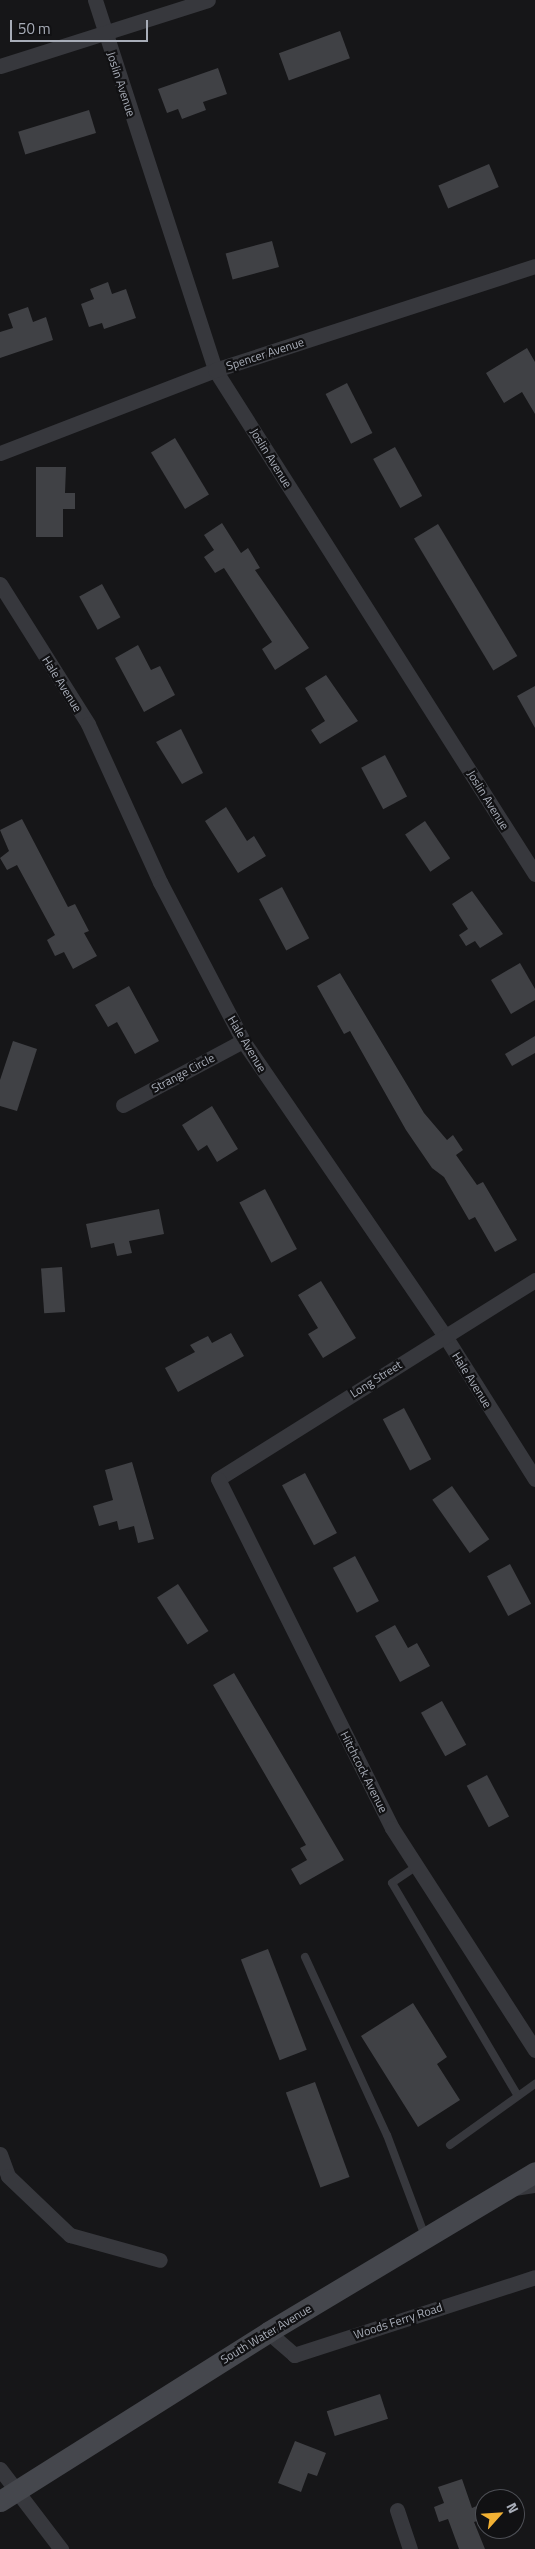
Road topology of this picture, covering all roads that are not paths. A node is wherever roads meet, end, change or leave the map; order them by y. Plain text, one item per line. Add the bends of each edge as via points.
1 (95, 0) edge
2 (208, 0) edge
3 (104, 32) junction
4 (0, 66) edge
5 (535, 266) edge
6 (215, 370) junction
7 (0, 453) edge
8 (0, 584) edge
9 (535, 874) edge
10 (243, 1041) junction
11 (123, 1105) dead end
12 (535, 1280) edge
13 (445, 1336) junction
14 (218, 1479) joint
15 (535, 1479) edge
16 (417, 1866) junction
17 (305, 1957) dead end
18 (535, 2050) edge
19 (535, 2084) edge
20 (518, 2096) junction
21 (450, 2145) dead end
22 (0, 2154) edge
23 (535, 2172) edge
24 (535, 2189) edge
25 (500, 2194) junction
26 (427, 2240) junction
27 (160, 2260) dead end
28 (535, 2277) edge
29 (268, 2332) junction
30 (0, 2468) edge
31 (7, 2496) edge
32 (397, 2510) dead end
33 (61, 2549) edge
34 (410, 2549) edge

1 - 3 street, Joslin Avenue
2 - 3 street
3 - 4 street
3 - 6 street, Joslin Avenue
5 - 6 street, Spencer Avenue
6 - 7 street, Spencer Avenue
6 - 9 street, Joslin Avenue
8 - 10 street, Hale Avenue via 88,724 160,882
10 - 11 street, Strange Circle
10 - 13 street, Hale Avenue
12 - 13 street, Long Street
13 - 14 street, Long Street
13 - 15 street, Hale Avenue
14 - 16 street, Hitchcock Avenue via 392,1828
16 - 18 street, Hitchcock Avenue
16 - 20 lane via 392,1883
17 - 26 lane via 387,2134
19 - 20 lane
20 - 21 lane
22 - 27 street via 8,2176 70,2235
23 - 25 main road, South Water Avenue
24 - 25 lane
25 - 26 main road, South Water Avenue
26 - 29 main road, South Water Avenue
28 - 29 street, Woods Ferry Road via 294,2355
29 - 31 main road, South Water Avenue
30 - 31 street
31 - 33 street
32 - 34 street

